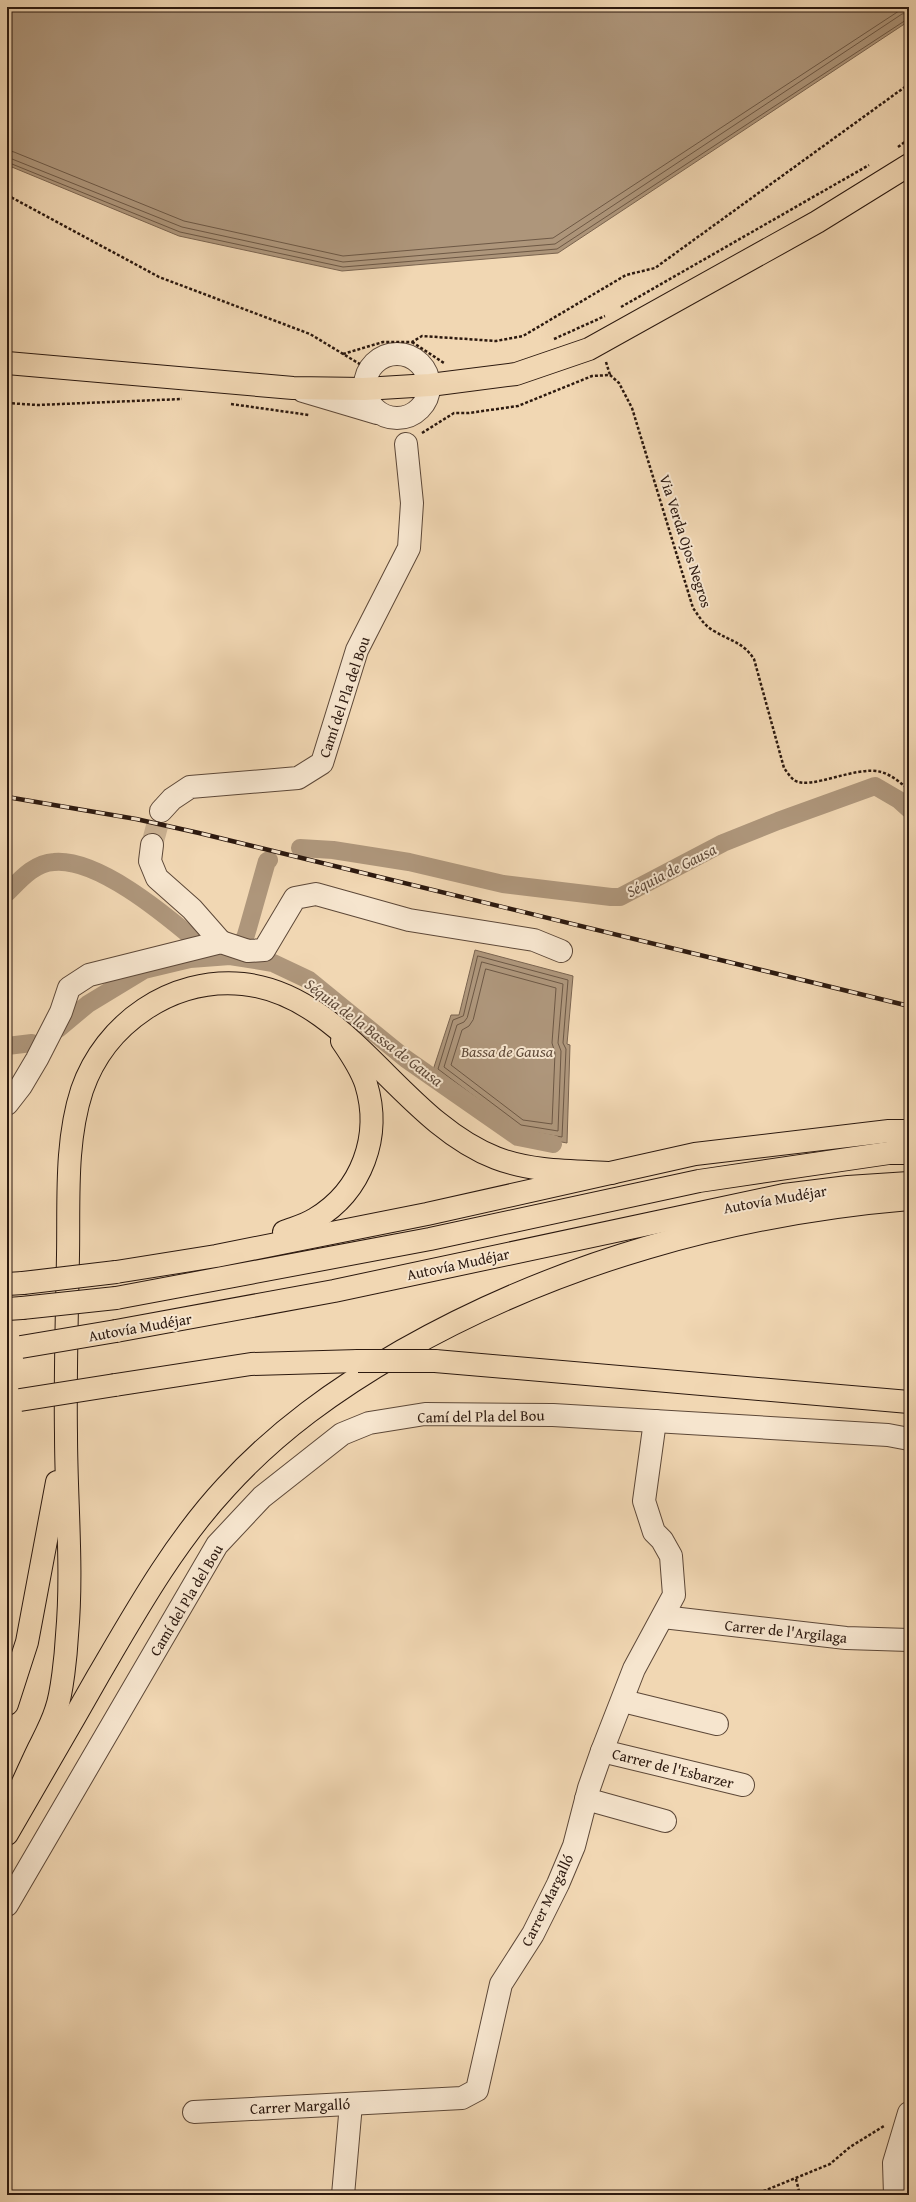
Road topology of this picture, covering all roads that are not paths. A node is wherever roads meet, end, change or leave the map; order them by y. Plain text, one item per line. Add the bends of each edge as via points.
1 (901, 158) edge
2 (7, 363) edge
3 (366, 380) junction
4 (430, 386) junction
5 (293, 388) junction
6 (382, 415) junction
7 (411, 416) junction
8 (406, 444) junction
9 (161, 812) tunnel mouth
10 (152, 845) tunnel mouth
11 (222, 942) junction
12 (561, 951) dead end
13 (330, 1023) junction
14 (7, 1104) edge
15 (909, 1132) edge
16 (909, 1153) edge
17 (612, 1173) junction
18 (909, 1183) edge
19 (909, 1198) edge
20 (116, 1272) junction
21 (15, 1284) edge
22 (15, 1308) edge
23 (14, 1348) edge
24 (14, 1401) edge
25 (909, 1402) edge
26 (655, 1421) junction
27 (66, 1435) junction
28 (909, 1439) edge
29 (663, 1617) junction
30 (909, 1640) edge
31 (623, 1701) junction
32 (7, 1704) edge
33 (717, 1724) dead end
34 (602, 1751) junction
35 (743, 1786) dead end
36 (586, 1799) junction
37 (7, 1817) edge
38 (665, 1821) dead end
39 (7, 1834) edge
40 (7, 1905) edge
41 (351, 2104) junction
42 (194, 2112) dead end
43 (908, 2116) edge
44 (343, 2195) edge
45 (895, 2195) edge

1 - 4 main road via 817,222 588,348 516,374
2 - 5 main road
3 - 4 main road
3 - 4 street via 380,358 396,353 413,357 425,369
3 - 5 main road
3 - 6 street, Camí del Pla del Bou
4 - 7 street via 425,404
5 - 6 street
6 - 7 street
6 - 8 street, Camí del Pla del Bou
7 - 8 street, Camí del Pla del Bou
8 - 9 street, Camí del Pla del Bou via 412,502 410,548 357,650 322,763 298,778 190,787 172,799
10 - 11 street via 150,861 157,878 192,909
11 - 12 street via 248,951 264,950 295,898 316,894 409,920 534,940
11 - 14 street via 89,976 69,988 61,1012 37,1059
13 - 17 main road via 373,1059 427,1115 460,1140 496,1158 516,1163 547,1169
13 - 20 main road via 352,1055 365,1083 371,1106 372,1132 366,1157 357,1179 340,1201 315,1220 284,1232
13 - 27 main road via 302,1003 272,990 242,984 210,985 170,995 142,1009 115,1033 99,1054 83,1086 76,1111 72,1142 69,1190
15 - 17 main road via 889,1131 695,1154
16 - 22 main road, Autovía Mudéjar, bridge via 889,1153 699,1181 430,1239 116,1298
17 - 20 main road via 216,1256
18 - 23 main road, Autovía Mudéjar, bridge via 784,1195 334,1291
19 - 39 main road via 863,1202 750,1221 669,1240 582,1269 495,1303 442,1328 355,1378 318,1404 256,1456 224,1488 162,1569
20 - 21 main road, bridge
24 - 25 main road, bridge via 251,1364 436,1361
26 - 28 street, Camí del Pla del Bou via 888,1435
26 - 29 street, Carrer Margalló via 644,1501 654,1532 671,1556 674,1595
26 - 40 street, Camí del Pla del Bou via 553,1415 425,1414 369,1423 342,1434 262,1497 218,1545
27 - 32 main road via 27,1642
27 - 37 main road via 67,1634 57,1708
29 - 30 street, Carrer de l'Argilaga via 846,1638
29 - 31 street, Carrer Margalló via 634,1669
31 - 33 street
31 - 34 street, Carrer Margalló
34 - 35 street, Carrer de l'Esbarzer
34 - 36 street, Carrer Margalló
36 - 38 street
36 - 41 street, Carrer Margalló via 574,1846 558,1884 533,1934 501,1984 477,2090 462,2098
41 - 42 street, Carrer Margalló
41 - 44 street
43 - 45 street via 894,2163

